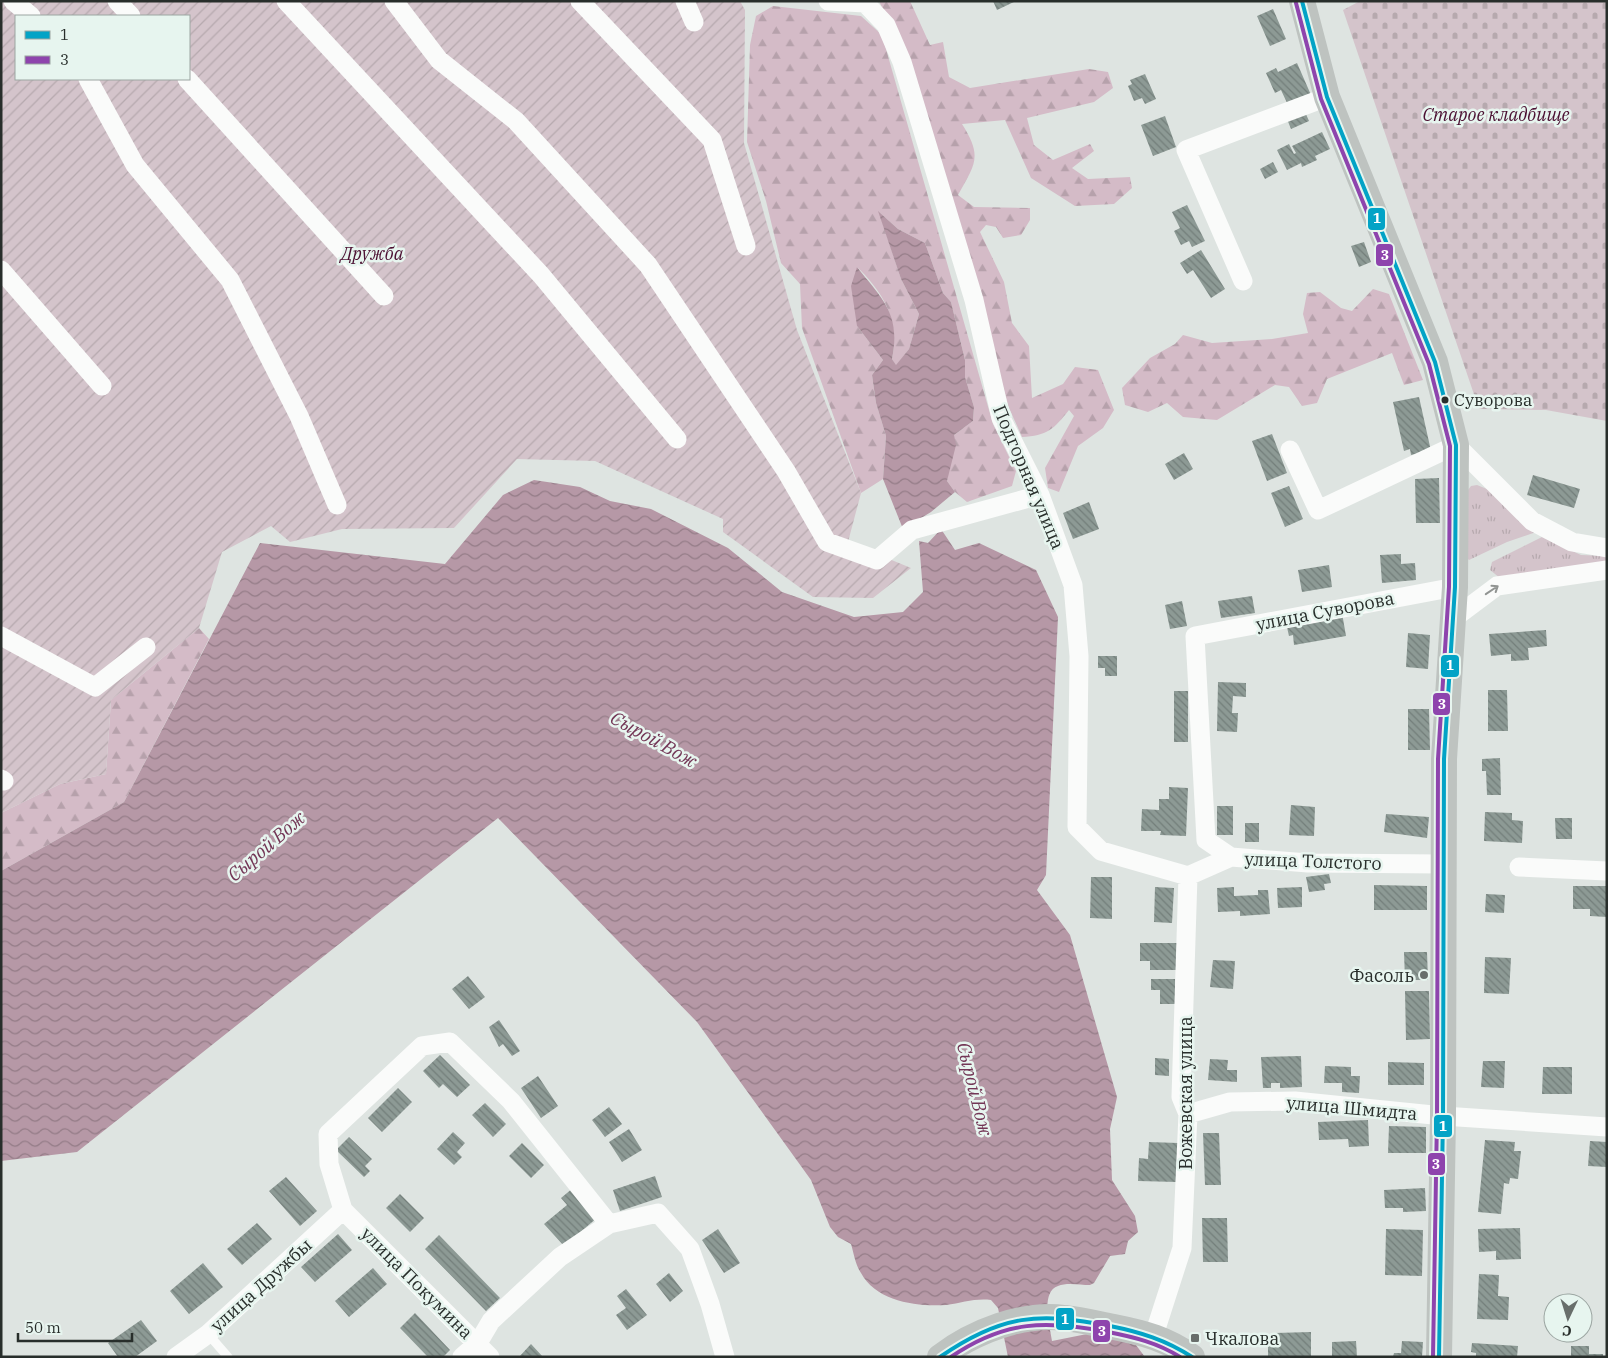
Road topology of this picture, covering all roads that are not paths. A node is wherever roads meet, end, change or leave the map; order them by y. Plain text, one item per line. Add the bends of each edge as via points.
1 (13, 1) edge
2 (117, 1) edge
3 (286, 1) edge
4 (394, 1) edge
5 (580, 1) edge
6 (685, 1) edge
7 (828, 1) edge
8 (1302, 1) edge
9 (30, 15) edge
10 (130, 15) edge
11 (694, 22) dead end
12 (89, 80) edge
13 (189, 80) edge
14 (1327, 97) junction
15 (746, 246) dead end
16 (1, 270) edge
17 (1243, 281) dead end
18 (384, 296) dead end
19 (102, 386) dead end
20 (677, 439) dead end
21 (1456, 446) junction
22 (1290, 450) dead end
23 (1040, 495) junction
24 (337, 505) dead end
25 (1607, 548) edge
26 (1607, 570) edge
27 (1455, 587) junction
28 (1452, 619) junction
29 (1, 636) edge
30 (146, 647) dead end
31 (1231, 858) junction
32 (1443, 864) junction
33 (1519, 867) dead end
34 (1607, 871) edge
35 (1188, 876) junction
36 (1188, 1114) junction
37 (1443, 1116) junction
38 (1607, 1127) edge
39 (343, 1210) junction
40 (608, 1224) junction
41 (208, 1334) junction
42 (1154, 1335) junction
43 (484, 1350) edge
44 (176, 1357) edge
45 (228, 1357) edge
46 (462, 1357) edge
47 (725, 1357) edge
48 (940, 1357) edge
49 (1192, 1357) edge
50 (1439, 1357) edge

1 - 9 street
2 - 10 street
3 - 20 street via 541,275
4 - 23 street via 439,60 516,121 648,265 786,471 827,542 877,560 912,530
5 - 15 street via 712,140
6 - 11 street
7 - 23 street, Подгорная улица via 865,3 886,25 890,34 902,62 974,300 1001,418
8 - 14 main road
12 - 24 street via 135,165 230,280 298,416
13 - 18 street
14 - 17 street via 1186,150
14 - 21 main road via 1435,362
16 - 19 street
21 - 22 street via 1318,510
21 - 25 street via 1532,521 1572,542
21 - 27 main road
23 - 35 street, Подгорная улица via 1073,585 1079,656 1077,827 1101,851
28 -> 26 street via 1497,586
27 - 28 main road
27 - 31 street, улица Суворова via 1195,636 1206,840
28 - 32 main road via 1444,759
29 - 30 street via 95,687
31 - 32 street, улица Толстого via 1308,863
31 - 35 street, улица Толстого
32 - 37 main road
33 - 34 street
35 - 36 street, Вожевская улица via 1181,1097
36 - 37 street, улица Шмидта via 1230,1102 1295,1101
36 - 42 street, Вожевская улица via 1182,1248
37 - 38 street, улица Шмидта
37 - 50 main road
39 - 40 street via 329,1164 328,1134 422,1046 450,1042 511,1101
39 - 41 street, улица Дружбы
39 - 43 street, улица Покумина
40 - 43 street via 560,1257 491,1321
40 - 47 street via 658,1212 690,1249
41 - 44 street, улица Дружбы
41 - 45 lane
42 - 48 main road via 1064,1317 1030,1319 968,1339
42 - 49 main road
43 - 46 street

